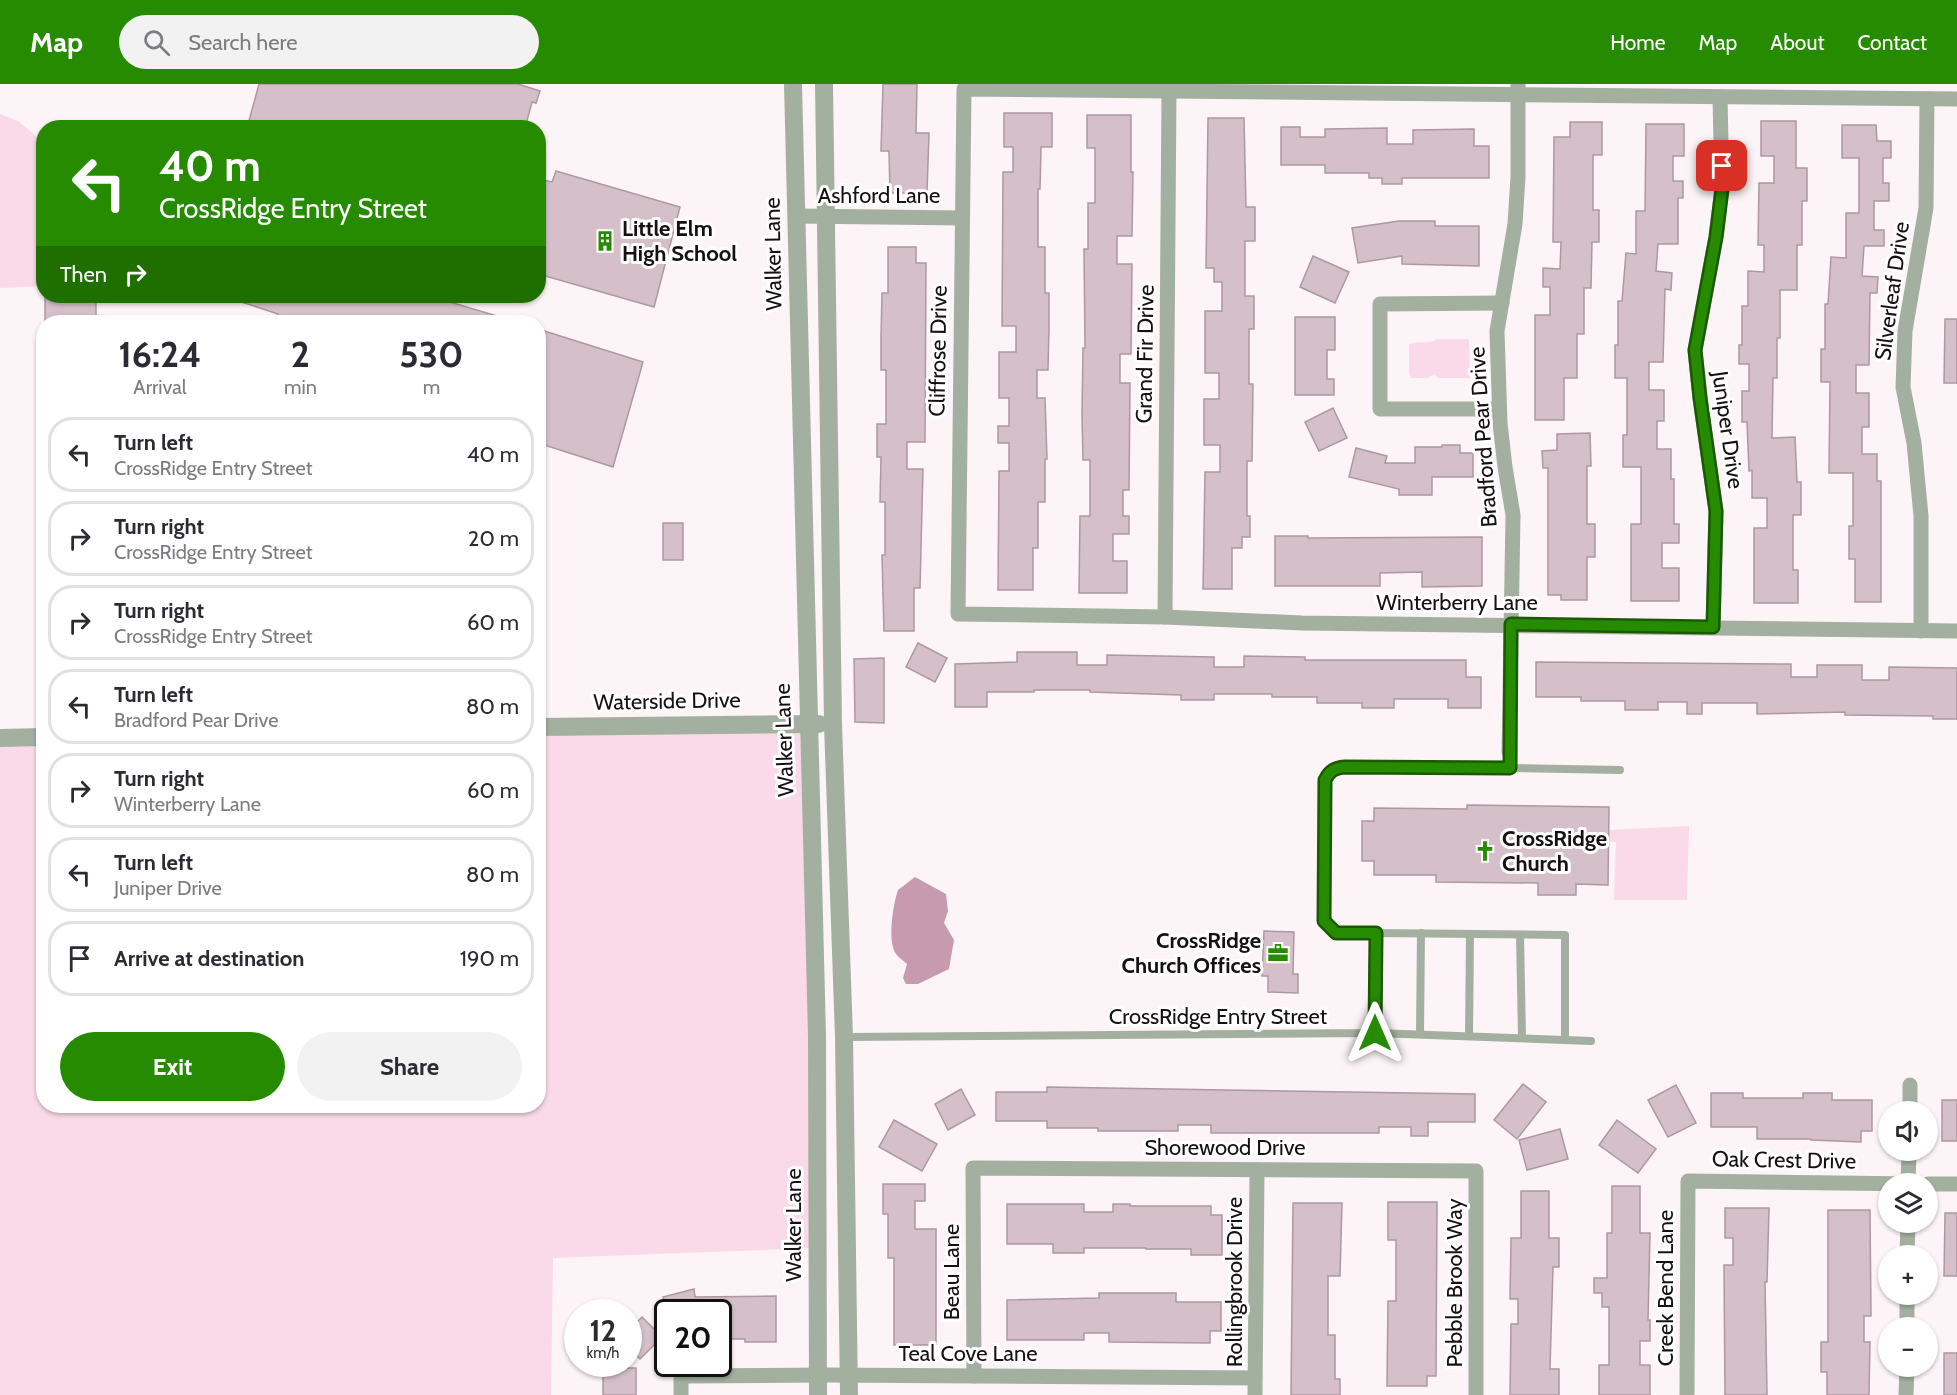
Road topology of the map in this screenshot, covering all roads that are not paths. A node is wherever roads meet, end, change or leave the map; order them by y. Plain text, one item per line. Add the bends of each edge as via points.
1 (793, 84) edge
2 (824, 84) edge
3 (1518, 90) edge
4 (1169, 91) junction
5 (1720, 97) junction
6 (1927, 99) junction
7 (1957, 99) edge
8 (796, 216) junction
9 (827, 217) junction
10 (962, 218) junction
11 (1502, 303) junction
12 (1499, 409) junction
13 (957, 614) joint
14 (1165, 617) junction
15 (1511, 624) junction
16 (1713, 627) junction
17 (1921, 631) junction
18 (1957, 631) edge
19 (808, 724) junction
20 (833, 724) junction
21 (546, 726) edge
22 (36, 737) edge
23 (0, 738) edge
24 (1509, 752) joint
25 (1510, 768) junction
26 (1620, 770) dead end
27 (1376, 933) junction
28 (1421, 933) junction
29 (1470, 934) junction
30 (1520, 934) junction
31 (1375, 1033) junction
32 (1420, 1034) junction
33 (817, 1036) junction
34 (1468, 1036) junction
35 (844, 1037) junction
36 (1522, 1038) junction
37 (1565, 1040) junction
38 (1592, 1041) dead end
39 (1910, 1085) dead end
40 (1910, 1101) edge
41 (973, 1168) joint
42 (1257, 1170) junction
43 (1476, 1171) joint
44 (1688, 1181) joint
45 (1878, 1183) edge
46 (1938, 1184) edge
47 (1957, 1184) edge
48 (832, 1375) junction
49 (974, 1376) junction
50 (1907, 1377) edge
51 (1255, 1378) junction
52 (681, 1395) edge
53 (818, 1395) edge
54 (838, 1395) edge
55 (849, 1395) edge
56 (1255, 1395) edge
57 (1476, 1395) edge
58 (1687, 1395) edge
59 (1906, 1395) edge

1 - 8 street, Walker Lane
2 - 9 street, Walker Lane
3 - 4 street
3 - 5 street
3 - 11 street, Bradford Pear Drive via 1515,224
4 - 10 street, Cliffrose Drive via 964,89
4 - 14 street, Grand Fir Drive
5 - 6 street
5 - 16 street, Juniper Drive via 1722,189 1695,350 1716,511
6 - 7 street
6 - 17 street, Silverleaf Drive via 1926,208 1905,331 1903,387 1914,442 1921,516
8 - 9 street, Ashford Lane
8 - 19 street, Walker Lane
9 - 10 street, Ashford Lane
9 - 20 street, Walker Lane
10 - 13 street, Cliffrose Drive
11 - 12 street, Bradford Pear Drive via 1497,331
11 - 12 street via 1380,304 1380,409
12 - 15 street, Bradford Pear Drive via 1513,515
13 - 14 street, Winterberry Lane
14 - 15 street, Winterberry Lane via 1302,623
15 - 16 street, Winterberry Lane
15 - 24 street, Bradford Pear Drive
16 - 17 street, Winterberry Lane
17 - 18 street, Winterberry Lane
19 - 20 street, Waterside Drive
19 - 21 street, Waterside Drive
19 - 33 street, Walker Lane
20 - 35 street, Walker Lane
22 - 23 street
24 - 25 lane
25 - 26 lane
25 - 27 lane via 1345,767 1329,772 1325,780 1324,921 1336,933
27 - 28 lane
27 - 31 lane
28 - 29 lane
28 - 32 lane
29 - 30 lane
29 - 34 lane
30 - 36 lane
30 - 37 lane via 1565,935
31 - 32 lane, CrossRidge Entry Street
31 - 35 lane, CrossRidge Entry Street
32 - 34 lane, CrossRidge Entry Street
33 - 35 street
33 - 48 street, Walker Lane via 817,1248
34 - 36 lane, CrossRidge Entry Street
35 - 48 street, Walker Lane
36 - 37 lane, CrossRidge Entry Street
37 - 38 lane, CrossRidge Entry Street
39 - 40 street
41 - 42 street, Shorewood Drive
41 - 49 street, Beau Lane
42 - 43 street, Shorewood Drive
42 - 51 street, Rollingbrook Drive
43 - 57 street, Pebble Brook Way
44 - 45 street, Oak Crest Drive
44 - 58 street, Creek Bend Lane
46 - 47 street
48 - 49 street, Teal Cove Lane
48 - 52 street, Teal Cove Lane via 681,1376
48 - 53 street, Walker Lane
48 - 54 street
48 - 55 street, Walker Lane
49 - 51 street, Teal Cove Lane
50 - 59 street
51 - 56 street, Rollingbrook Drive

